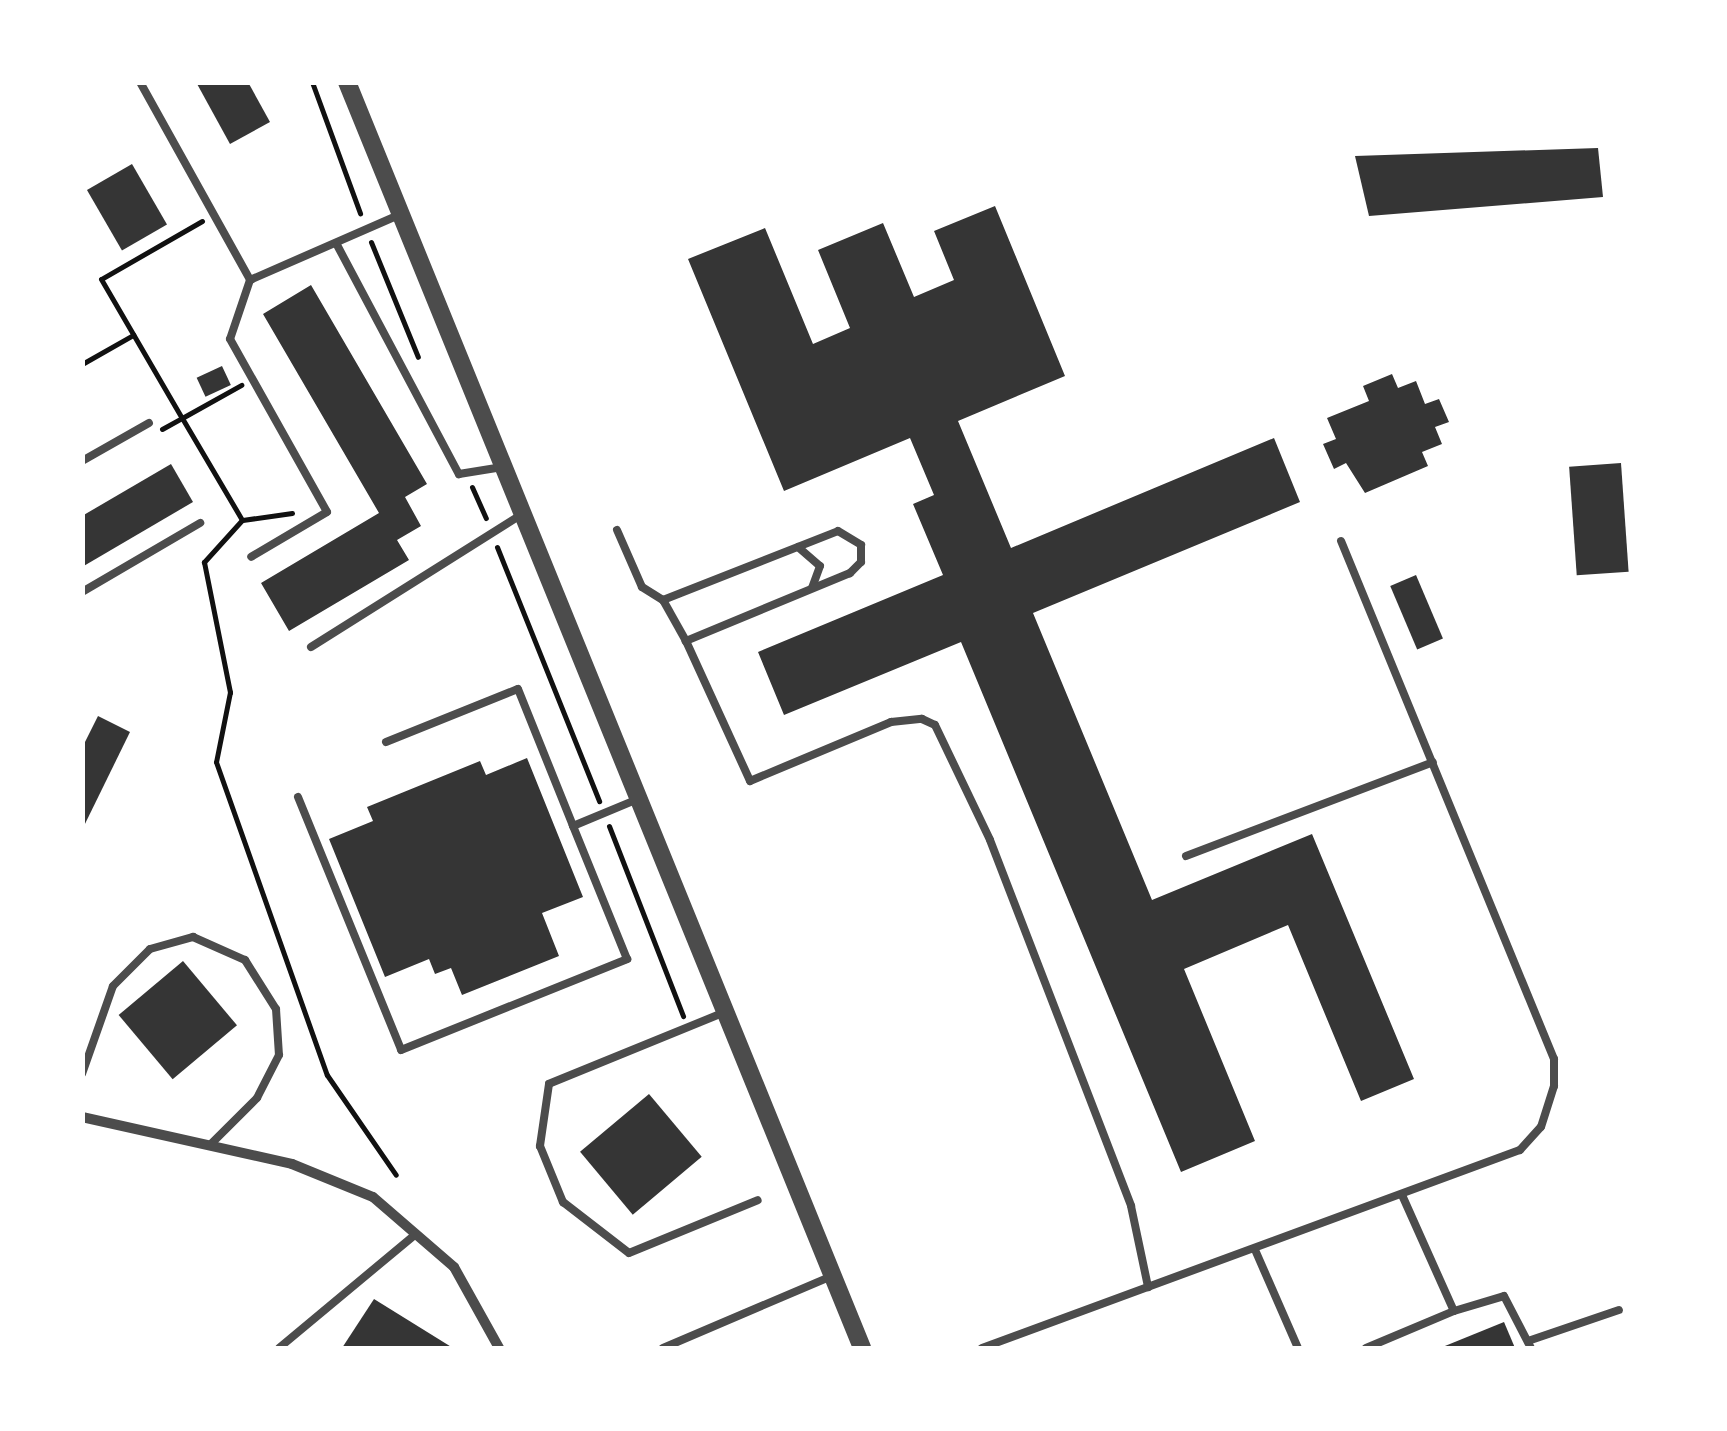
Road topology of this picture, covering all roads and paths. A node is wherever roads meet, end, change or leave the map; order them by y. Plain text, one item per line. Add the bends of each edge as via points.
1 (140, 82) edge
2 (312, 82) edge
3 (348, 82) edge
4 (213, 214) junction
5 (400, 215) junction
6 (366, 230) junction
7 (336, 243) junction
8 (250, 280) junction
9 (133, 334) junction
10 (82, 364) edge
11 (422, 365) dead end
12 (230, 392) dead end
13 (182, 418) junction
14 (148, 423) dead end
15 (149, 437) dead end
16 (82, 461) edge
17 (502, 467) junction
18 (466, 473) junction
19 (522, 514) junction
20 (242, 520) junction
21 (200, 523) dead end
22 (304, 526) junction
23 (617, 530) dead end
24 (492, 533) junction
25 (1341, 541) dead end
26 (798, 547) junction
27 (251, 558) dead end
28 (812, 588) junction
29 (82, 592) edge
30 (663, 600) junction
31 (686, 640) junction
32 (311, 647) dead end
33 (386, 742) dead end
34 (1434, 762) junction
35 (298, 797) dead end
36 (638, 799) junction
37 (604, 813) junction
38 (573, 826) junction
39 (1186, 856) dead end
40 (725, 1012) junction
41 (688, 1028) junction
42 (82, 1074) edge
43 (82, 1117) edge
44 (210, 1145) junction
45 (396, 1175) dead end
46 (1402, 1195) junction
47 (758, 1200) dead end
48 (420, 1231) junction
49 (1256, 1252) junction
50 (832, 1276) junction
51 (1148, 1287) junction
52 (1619, 1310) dead end
53 (1454, 1311) junction
54 (1529, 1345) edge
55 (279, 1348) edge
56 (498, 1348) edge
57 (663, 1348) edge
58 (862, 1348) edge
59 (982, 1348) edge
60 (1298, 1348) edge
61 (1366, 1348) edge

1 - 4 lane
2 - 6 path
3 - 5 street
4 - 8 lane
4 - 9 path via 101,279
5 - 6 lane
5 - 17 street
6 - 7 lane
6 - 11 path
7 - 8 lane
7 - 18 lane via 459,474
8 - 22 lane via 230,340 327,512
9 - 10 path
9 - 13 path
12 - 13 path
13 - 15 path
13 - 20 path
14 - 16 lane
17 - 18 lane
17 - 19 street
18 - 24 path
19 - 24 lane
19 - 36 street
20 - 22 path via 289,510
20 - 45 path via 204,562 230,692 216,762 327,1074
21 - 29 lane
22 - 27 lane
23 - 30 lane via 642,587
24 - 32 lane
24 - 37 path
25 - 34 lane
26 - 28 lane via 820,566
26 - 28 lane via 838,531 862,545 856,568
26 - 30 lane
28 - 31 lane
30 - 31 lane
31 - 51 lane via 750,781 891,722 922,719 935,726 990,840 1131,1206
33 - 38 lane via 518,689
34 - 39 lane
34 - 46 lane via 1554,1059 1554,1086 1540,1127 1520,1150
35 - 38 lane via 400,1050 627,959
36 - 37 lane
36 - 40 street
37 - 38 lane
37 - 41 path
40 - 41 lane
40 - 50 street
41 - 47 lane via 548,1084 540,1146 555,1183 563,1202 629,1253
42 - 44 lane via 113,986 150,949 193,936 245,960 276,1009 279,1055 257,1098
43 - 44 street
44 - 48 street via 347,1184
46 - 49 lane
46 - 53 lane
48 - 55 lane
48 - 56 street via 466,1285
49 - 51 lane
49 - 60 lane
50 - 57 lane
50 - 58 street
51 - 59 lane
52 - 54 lane
53 - 54 lane via 1504,1296
53 - 61 lane

